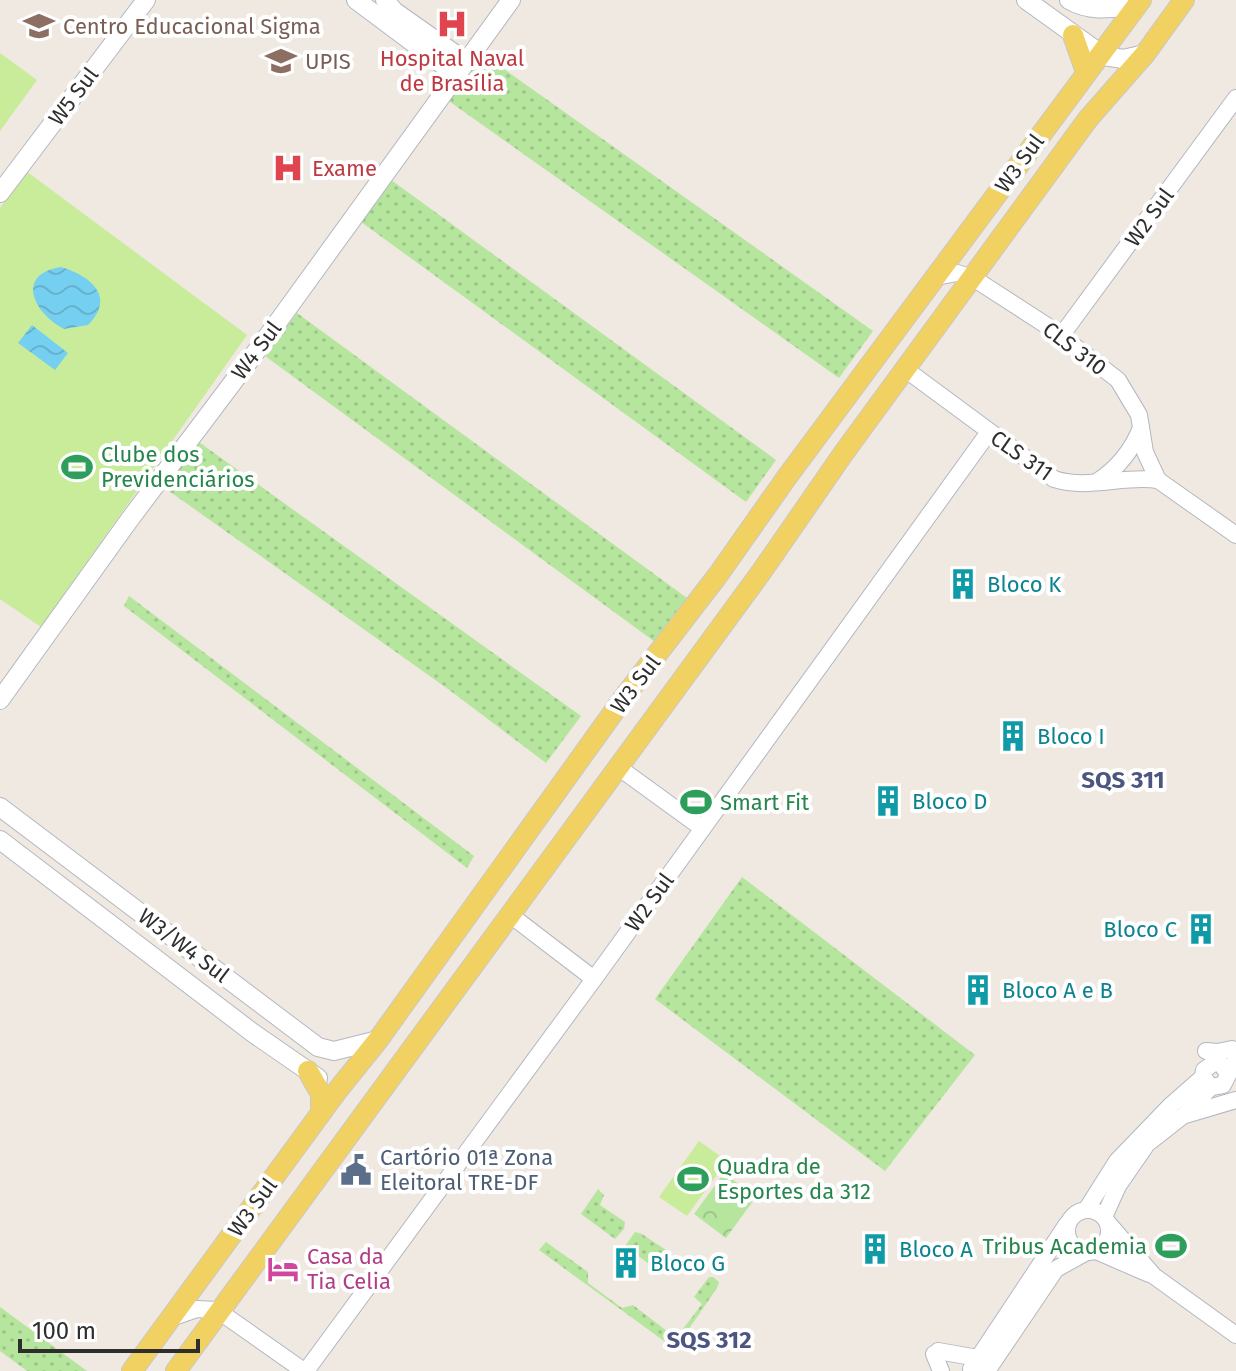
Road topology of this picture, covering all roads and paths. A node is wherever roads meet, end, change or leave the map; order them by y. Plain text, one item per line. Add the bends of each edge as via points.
1 (146, 0) edge
2 (356, 0) edge
3 (385, 0) edge
4 (511, 0) edge
5 (1026, 0) edge
6 (1069, 0) edge
7 (1184, 0) edge
8 (1139, 3) edge
9 (1073, 35) junction
10 (1098, 54) junction
11 (1145, 54) junction
12 (460, 68) junction
13 (1086, 72) junction
14 (1236, 98) edge
15 (0, 193) edge
16 (936, 277) junction
17 (973, 278) junction
18 (1061, 336) junction
19 (905, 369) junction
20 (1141, 426) junction
21 (989, 432) junction
22 (1158, 480) junction
23 (1094, 483) junction
24 (1236, 535) edge
25 (737, 551) junction
26 (762, 571) junction
27 (718, 575) junction
28 (744, 594) junction
29 (0, 700) edge
30 (618, 767) junction
31 (0, 807) edge
32 (535, 820) junction
33 (702, 828) junction
34 (0, 840) edge
35 (564, 840) junction
36 (53, 846) junction
37 (38, 868) junction
38 (136, 908) junction
39 (509, 914) junction
40 (119, 930) junction
41 (216, 970) junction
42 (594, 979) junction
43 (199, 992) junction
44 (378, 1040) junction
45 (1206, 1051) dead end
46 (1231, 1059) edge
47 (308, 1071) junction
48 (1207, 1082) junction
49 (386, 1084) junction
50 (337, 1091) junction
51 (1236, 1100) edge
52 (321, 1113) junction
53 (1184, 1115) junction
54 (1086, 1210) junction
55 (1106, 1220) junction
56 (1067, 1224) junction
57 (1090, 1252) junction
58 (1154, 1276) junction
59 (220, 1312) junction
60 (171, 1318) junction
61 (1236, 1335) edge
62 (976, 1368) edge
63 (132, 1371) edge
64 (176, 1371) edge
65 (305, 1371) edge
66 (941, 1371) edge

1 - 15 main road, W5 Sul
2 - 12 main road
3 - 12 main road
4 - 12 main road, W4 Sul
5 - 9 main road
6 - 8 main road via 1098,10
7 - 11 main road, W3 Sul
8 - 10 main road, W3 Sul
9 - 10 main road
9 - 13 main road
10 - 11 main road via 1115,59
10 - 13 main road, W3 Sul
11 - 17 main road, W3 Sul via 1088,119
12 - 29 main road, W4 Sul
13 - 16 main road, W3 Sul
14 - 18 street, W2 Sul
16 - 17 street via 957,273
16 - 25 main road, W3 Sul
17 - 18 street, CLS 310
17 - 19 main road, W3 Sul
18 - 20 street, CLS 310 via 1118,380
19 - 21 street, CLS 311
19 - 26 main road, W3 Sul
20 - 22 street, CLS 310
20 - 23 street via 1121,461
21 - 23 street, CLS 311 via 1054,479
21 - 33 street, W2 Sul
22 - 23 street, CLS 311
22 - 24 street
25 - 26 main road via 744,566
25 - 27 main road, W3 Sul
26 - 28 main road, W3 Sul
27 - 28 main road via 737,578
27 - 32 main road, W3 Sul
28 - 30 main road, W3 Sul
30 - 33 street
30 - 35 main road, W3 Sul
31 - 36 main road, W3/W4 Sul
32 - 35 main road
32 - 44 main road, W3 Sul
33 - 42 street, W2 Sul
34 - 37 main road, W3/W4 Sul
35 - 39 main road, W3 Sul
36 - 37 main road
36 - 38 main road, W3/W4 Sul
37 - 40 main road, W3/W4 Sul
38 - 40 main road
38 - 41 main road, W3/W4 Sul
39 - 42 street
39 - 49 main road, W3 Sul
40 - 43 main road, W3/W4 Sul
41 - 43 main road
41 - 44 main road, W3/W4 Sul via 318,1047 334,1051
42 - 65 street, W2 Sul
43 - 47 main road, W3/W4 Sul
44 - 50 main road, W3 Sul
45 - 46 street
46 - 48 street via 1208,1065
47 - 50 main road, W3/W4 Sul
47 - 52 main road via 321,1094
48 - 53 street
48 - 54 street via 1170,1106 1117,1161
49 - 50 main road via 358,1094
49 - 59 main road, W3 Sul
50 - 52 main road, W3 Sul
51 - 53 street
52 - 60 main road, W3 Sul
53 - 55 street via 1147,1144 1127,1171
54 - 55 street
54 - 56 street
55 - 57 street via 1105,1245
55 - 58 street
56 - 57 street via 1071,1246
56 - 62 street
57 - 58 street
57 - 62 street via 1056,1269
58 - 61 street
59 - 60 street via 203,1309
59 - 64 main road, W3 Sul
59 - 65 street
60 - 63 main road, W3 Sul
62 - 66 street via 936,1353

